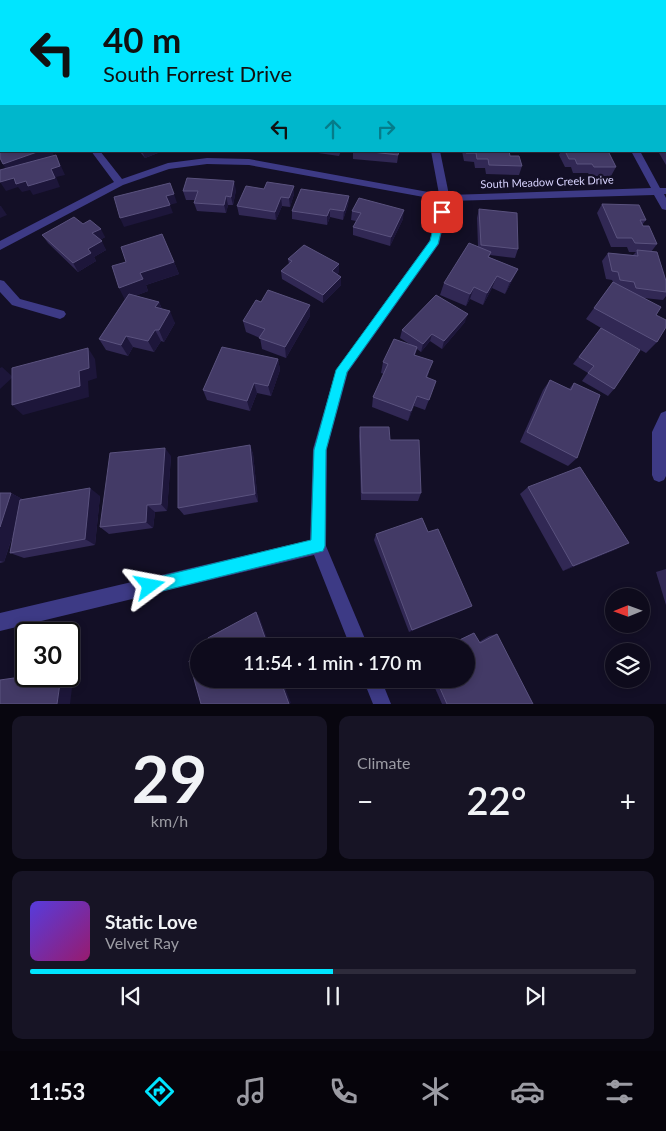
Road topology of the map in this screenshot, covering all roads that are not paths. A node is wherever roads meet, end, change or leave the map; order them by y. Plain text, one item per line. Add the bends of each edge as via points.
1 (96, 152) edge
2 (435, 152) edge
3 (636, 152) edge
4 (120, 183) junction
5 (661, 191) edge
6 (445, 198) junction
7 (666, 207) edge
8 (0, 246) edge
9 (0, 284) edge
10 (60, 314) dead end
11 (666, 417) edge
12 (659, 475) dead end
13 (318, 546) junction
14 (0, 622) edge
15 (356, 638) edge
16 (376, 688) edge
17 (382, 704) edge

1 - 4 street
2 - 6 street
3 - 5 street
4 - 6 street, South Meadow Creek Drive via 168,166 207,161 249,162
4 - 8 street, South Meadow Creek Drive
5 - 6 street, South Meadow Creek Drive
5 - 7 street
6 - 13 street via 435,241 342,370 320,450
9 - 10 street via 16,302
11 - 12 street via 659,432
13 - 14 street
13 - 15 street
16 - 17 street

